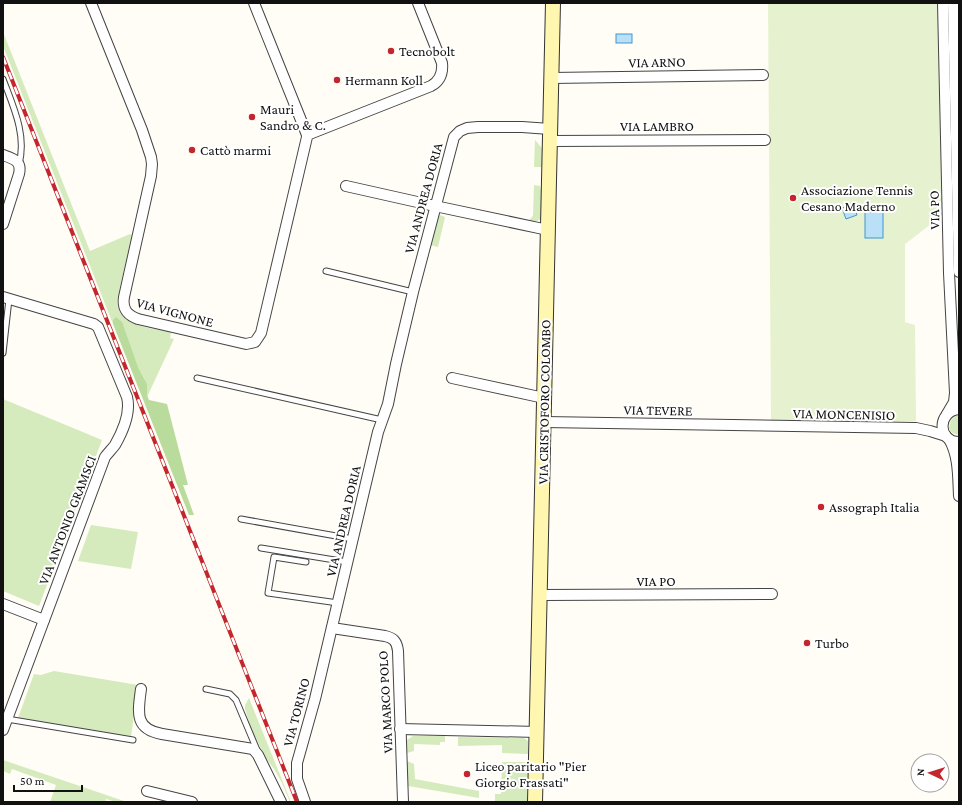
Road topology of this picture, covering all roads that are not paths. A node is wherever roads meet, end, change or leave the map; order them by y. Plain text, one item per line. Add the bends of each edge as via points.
1 (91, 3) edge
2 (254, 3) edge
3 (418, 3) edge
4 (553, 3) edge
5 (943, 3) edge
6 (953, 3) edge
7 (952, 59) edge
8 (763, 74) dead end
9 (552, 78) junction
10 (3, 79) edge
11 (307, 135) junction
12 (550, 135) junction
13 (765, 140) dead end
14 (3, 155) edge
15 (19, 164) junction
16 (346, 186) dead end
17 (435, 206) junction
18 (3, 224) edge
19 (548, 230) junction
20 (326, 271) dead end
21 (956, 272) edge
22 (413, 292) junction
23 (6, 298) edge
24 (3, 353) edge
25 (197, 378) dead end
26 (452, 378) dead end
27 (544, 398) junction
28 (959, 409) edge
29 (946, 415) junction
30 (382, 420) junction
31 (544, 422) junction
32 (772, 427) joint
33 (916, 428) junction
34 (952, 439) edge
35 (959, 462) edge
36 (958, 473) junction
37 (959, 496) edge
38 (241, 519) dead end
39 (353, 539) junction
40 (261, 548) dead end
41 (306, 562) dead end
42 (347, 562) junction
43 (772, 594) dead end
44 (540, 595) junction
45 (338, 603) junction
46 (3, 604) edge
47 (44, 620) junction
48 (332, 628) junction
49 (206, 688) dead end
50 (141, 689) dead end
51 (7, 719) junction
52 (400, 729) junction
53 (3, 730) edge
54 (537, 732) junction
55 (133, 740) dead end
56 (258, 755) junction
57 (147, 791) dead end
58 (192, 802) edge
59 (281, 802) edge
60 (305, 802) edge
61 (403, 802) edge
62 (535, 802) edge

1 - 11 street, VIA VIGNONE via 152,160 152,176 123,301 124,310 130,316 246,344 259,338
2 - 11 street
3 - 11 street via 442,64 438,81
4 - 9 street, VIA CRISTOFORO COLOMBO
5 - 7 street, VIA PO
6 - 7 street, VIA PO
7 - 21 street, VIA PO
8 - 9 street, VIA ARNO
9 - 12 street, VIA CRISTOFORO COLOMBO
10 - 15 lane via 20,130 22,147
12 - 13 street, VIA LAMBRO
12 - 17 street, VIA ANDREA DORIA via 522,127 478,127 460,131 454,137
12 - 19 street, VIA CRISTOFORO COLOMBO
14 - 15 street
15 - 18 street via 19,174
16 - 17 street
17 - 19 street
17 - 22 street, VIA ANDREA DORIA
19 - 27 street, VIA CRISTOFORO COLOMBO
20 - 22 lane
21 - 29 street, VIA PO via 955,393 954,402
22 - 30 street, VIA ANDREA DORIA via 388,404
23 - 24 lane
23 - 47 street, VIA ANTONIO GRAMSCI via 98,327 128,402 125,423 105,458
25 - 30 lane
26 - 27 street
27 - 31 street, VIA CRISTOFORO COLOMBO
28 - 29 street, VIA MONCENISIO
29 - 33 street, VIA MONCENISIO via 935,424
29 - 34 street via 942,426
30 - 39 street, VIA ANDREA DORIA
31 - 32 street, VIA TEVERE
31 - 44 street, VIA CRISTOFORO COLOMBO
32 - 33 street, VIA MONCENISIO
33 - 34 street, VIA MONCENISIO
34 - 36 street
35 - 36 street
36 - 37 street
38 - 39 lane
39 - 42 street, VIA ANDREA DORIA
40 - 42 lane
41 - 45 lane via 274,557 268,593
42 - 45 street, VIA ANDREA DORIA
43 - 44 street, VIA PO
44 - 54 street, VIA CRISTOFORO COLOMBO
45 - 48 street, VIA ANDREA DORIA
46 - 47 street
47 - 51 street, VIA ANTONIO GRAMSCI
48 - 52 street, VIA MARCO POLO via 385,636 395,642 398,651
48 - 60 street, VIA TORINO via 296,768
49 - 56 lane via 230,694 236,700
50 - 56 street via 139,717 151,731 250,748
51 - 53 street, VIA ANTONIO GRAMSCI
51 - 55 lane
52 - 54 street
52 - 61 street, VIA MARCO POLO
54 - 62 street, VIA CRISTOFORO COLOMBO
56 - 59 street
57 - 58 street

